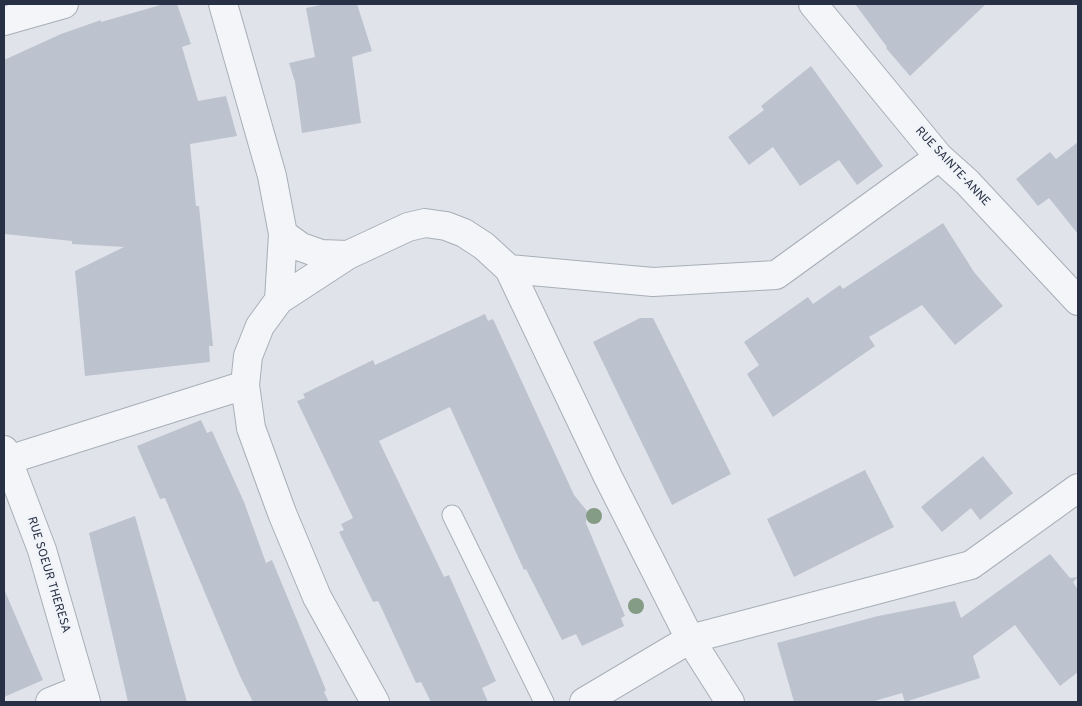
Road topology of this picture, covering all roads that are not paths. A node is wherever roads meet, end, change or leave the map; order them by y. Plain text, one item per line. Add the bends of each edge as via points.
1 (64, 4) edge
2 (223, 4) edge
3 (813, 4) edge
4 (4, 21) edge
5 (940, 157) junction
6 (283, 234) junction
7 (348, 255) junction
8 (508, 269) junction
9 (279, 300) junction
10 (1078, 301) edge
11 (245, 385) junction
12 (6, 455) edge
13 (1078, 488) edge
14 (452, 515) dead end
15 (690, 639) junction
16 (84, 696) edge
17 (50, 702) edge
18 (375, 702) edge
19 (544, 702) edge
20 (584, 702) edge
21 (730, 702) edge

1 - 4 street
2 - 6 street via 272,176
3 - 5 street, RUE SAINTE-ANNE
5 - 8 street via 776,275 653,282
5 - 10 street, RUE SAINTE-ANNE
6 - 7 street via 300,247 321,254
6 - 9 street
7 - 8 street via 408,227 424,223 464,233 484,246
7 - 9 street
8 - 15 street
9 - 11 street via 260,326 248,356
11 - 12 street
11 - 18 street via 251,428 282,513 317,597
12 - 16 street, RUE SOEUR THERESA via 42,550
13 - 15 street via 971,565
14 - 19 lane
15 - 20 street
15 - 21 street
16 - 17 street

